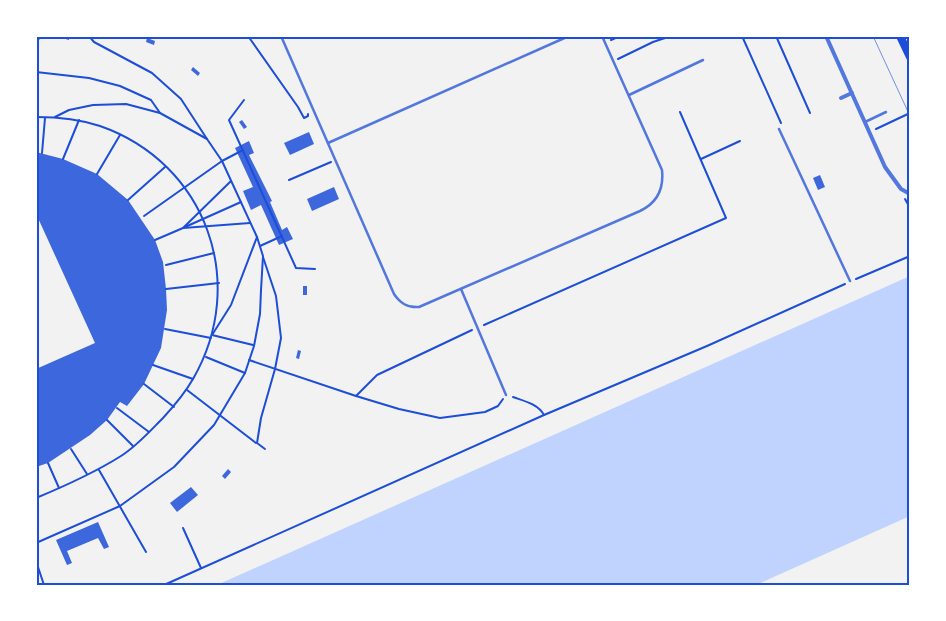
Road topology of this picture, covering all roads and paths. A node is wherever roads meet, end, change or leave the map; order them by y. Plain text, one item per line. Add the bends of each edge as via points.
1 (44, 36) edge
2 (89, 36) edge
3 (248, 36) edge
4 (281, 36) edge
5 (569, 36) edge
6 (602, 36) edge
7 (620, 36) edge
8 (671, 36) edge
9 (742, 36) edge
10 (776, 36) edge
11 (826, 36) edge
12 (900, 36) edge
13 (36, 40) edge
14 (605, 43) junction
15 (910, 57) edge
16 (703, 60) dead end
17 (614, 61) junction
18 (36, 72) edge
19 (852, 93) junction
20 (629, 95) junction
21 (840, 98) dead end
22 (309, 99) junction
23 (244, 100) dead end
24 (680, 112) dead end
25 (886, 112) dead end
26 (160, 113) junction
27 (810, 113) dead end
28 (910, 114) edge
29 (36, 117) edge
30 (45, 117) junction
31 (55, 117) junction
32 (79, 120) junction
33 (865, 122) junction
34 (780, 128) joint
35 (869, 132) junction
36 (120, 135) junction
37 (207, 139) junction
38 (740, 141) dead end
39 (328, 143) junction
40 (243, 150) junction
41 (42, 152) dead end
42 (63, 159) dead end
43 (701, 159) junction
44 (222, 161) junction
45 (330, 163) dead end
46 (166, 167) junction
47 (97, 174) dead end
48 (289, 180) dead end
49 (231, 181) junction
50 (186, 187) junction
51 (910, 194) edge
52 (128, 200) dead end
53 (241, 202) junction
54 (144, 216) dead end
55 (250, 223) junction
56 (183, 228) junction
57 (282, 236) junction
58 (257, 237) junction
59 (155, 240) dead end
60 (260, 246) junction
61 (215, 253) junction
62 (263, 256) junction
63 (910, 256) edge
64 (166, 265) dead end
65 (315, 269) dead end
66 (850, 281) junction
67 (219, 283) junction
68 (166, 289) dead end
69 (460, 289) junction
70 (493, 321) dead end
71 (165, 329) dead end
72 (466, 332) dead end
73 (212, 336) junction
74 (254, 346) junction
75 (205, 357) junction
76 (250, 360) junction
77 (153, 365) dead end
78 (275, 369) junction
79 (245, 373) junction
80 (193, 379) junction
81 (145, 385) dead end
82 (186, 390) junction
83 (506, 395) junction
84 (356, 396) junction
85 (174, 406) junction
86 (117, 408) dead end
87 (220, 415) junction
88 (544, 415) junction
89 (107, 420) dead end
90 (149, 432) junction
91 (257, 443) junction
92 (133, 446) junction
93 (71, 449) dead end
94 (265, 449) dead end
95 (48, 463) dead end
96 (98, 469) junction
97 (88, 475) junction
98 (59, 488) junction
99 (36, 498) edge
100 (120, 506) junction
101 (182, 528) dead end
102 (36, 543) edge
103 (146, 552) dead end
104 (36, 561) edge
105 (201, 568) junction
106 (44, 585) edge
107 (164, 585) edge

1 - 13 path
2 - 37 path via 94,42 152,73 182,98
3 - 22 path via 304,118 308,116
4 - 22 lane
5 - 39 lane
6 - 14 lane
7 - 14 path
8 - 17 path
9 - 34 path
10 - 27 path
11 - 19 street
12 - 15 main road
14 - 17 lane
16 - 20 lane
17 - 20 lane
18 - 26 path via 89,78 120,86 151,100
19 - 21 street
19 - 33 street
20 - 69 lane via 662,170 661,190 655,200 646,208
22 - 39 lane
23 - 40 path via 229,120
24 - 43 path
25 - 33 lane
26 - 31 path via 126,104 93,105
26 - 37 path
28 - 35 path
29 - 30 path
30 - 31 path
30 - 41 path
31 - 32 path
32 - 36 path
32 - 42 path
33 - 35 street
34 - 66 lane
35 - 51 street via 885,167 901,189
36 - 46 path via 149,152
36 - 47 path
37 - 44 path
38 - 43 path
39 - 69 lane via 397,299 406,306 419,307
40 - 44 path
40 - 57 path
43 - 70 path via 726,218
44 - 49 path
44 - 50 path
45 - 48 path
46 - 50 path
46 - 52 path
49 - 53 path
49 - 56 path
50 - 54 path
50 - 61 path via 209,232
53 - 55 path
53 - 56 path
55 - 56 path
55 - 58 path
56 - 59 path
57 - 60 path
57 - 65 path via 296,268
58 - 60 path
58 - 73 path via 231,306
60 - 62 path
61 - 64 path
61 - 67 path
62 - 74 path via 260,314
62 - 78 path via 277,304 280,338
63 - 66 path
66 - 88 path
67 - 68 path
67 - 73 path
69 - 83 lane
71 - 73 path
72 - 84 path via 377,375
73 - 74 path
73 - 75 path
74 - 76 path
75 - 79 path
75 - 80 path
76 - 78 path
76 - 79 path
77 - 80 path
78 - 84 path
78 - 91 path
79 - 87 path
80 - 82 path
81 - 85 path
82 - 85 path
82 - 87 path
83 - 84 path via 498,406 485,412 440,418
83 - 88 path via 532,405
85 - 90 path
86 - 90 path
87 - 91 path
87 - 100 path via 174,467
88 - 105 path
89 - 92 path
90 - 92 path
91 - 94 path
92 - 96 path
93 - 97 path
95 - 98 path
96 - 97 path
96 - 100 path
97 - 98 path
98 - 99 path
100 - 102 path
100 - 103 path
101 - 105 path
104 - 106 path
105 - 107 path

